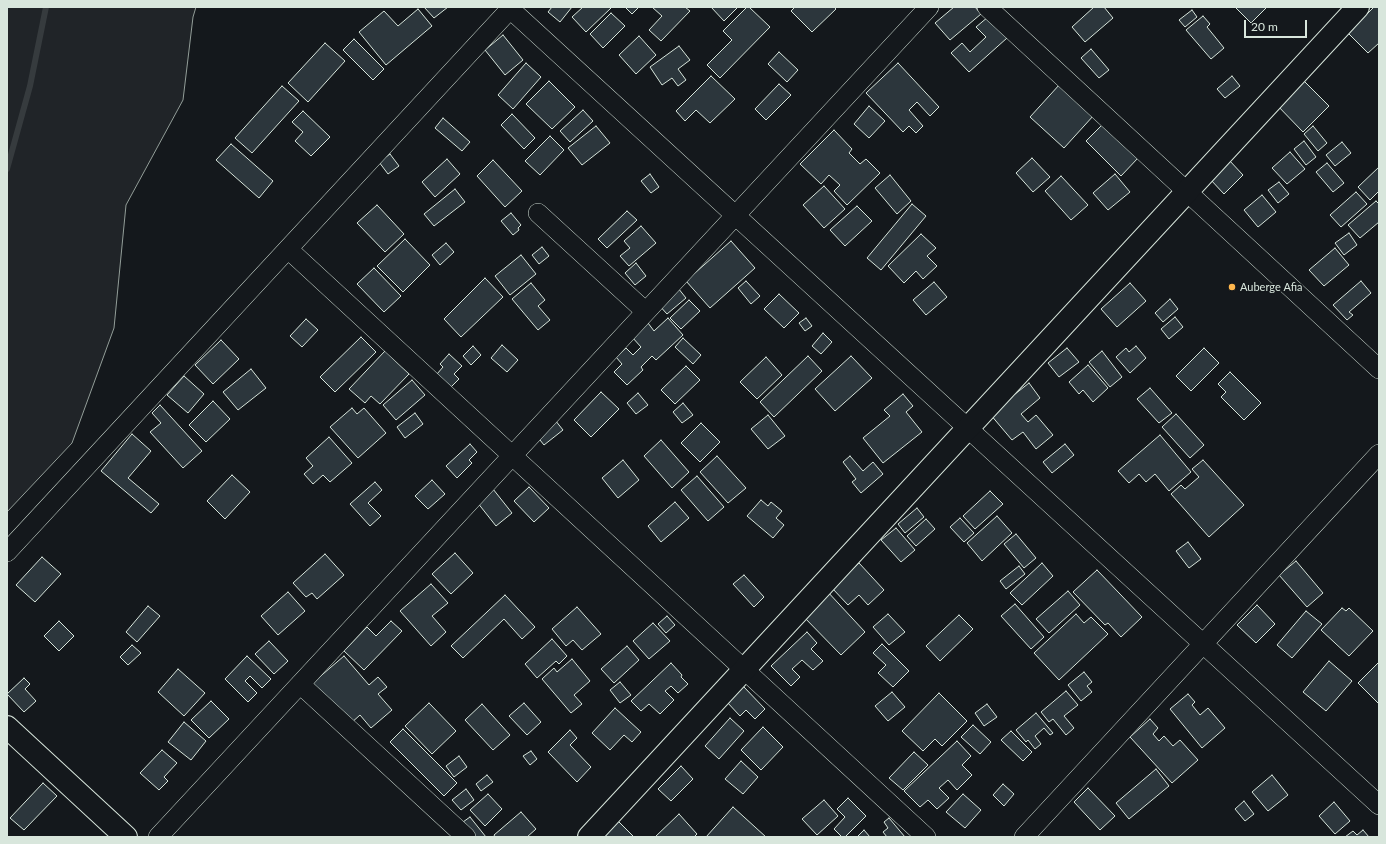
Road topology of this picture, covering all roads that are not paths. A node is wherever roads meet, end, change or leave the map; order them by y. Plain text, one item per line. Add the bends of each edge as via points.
1 (928, 7) edge
2 (987, 7) edge
3 (1358, 7) edge
4 (510, 8) edge
5 (1188, 192) junction
6 (538, 213) dead end
7 (735, 215) junction
8 (288, 249) junction
9 (645, 311) junction
10 (1379, 369) edge
11 (968, 428) junction
12 (1379, 454) edge
13 (512, 455) junction
14 (7, 552) edge
15 (1203, 644) junction
16 (744, 670) junction
17 (300, 684) junction
18 (7, 727) edge
19 (1379, 805) edge
20 (126, 837) edge
21 (158, 837) edge
22 (466, 837) edge
23 (589, 837) edge
24 (926, 837) edge
25 (1024, 837) edge

1 - 7 street
2 - 5 street
3 - 5 street
4 - 7 street
4 - 8 street
5 - 10 street
5 - 11 street
6 - 9 street
7 - 9 street
7 - 11 street
8 - 13 street
8 - 14 street
9 - 13 street
11 - 15 street
11 - 16 street
12 - 15 street
13 - 16 street
13 - 17 street
15 - 19 street
15 - 25 street
16 - 23 street
16 - 24 street
17 - 21 street
17 - 22 street
18 - 20 street

